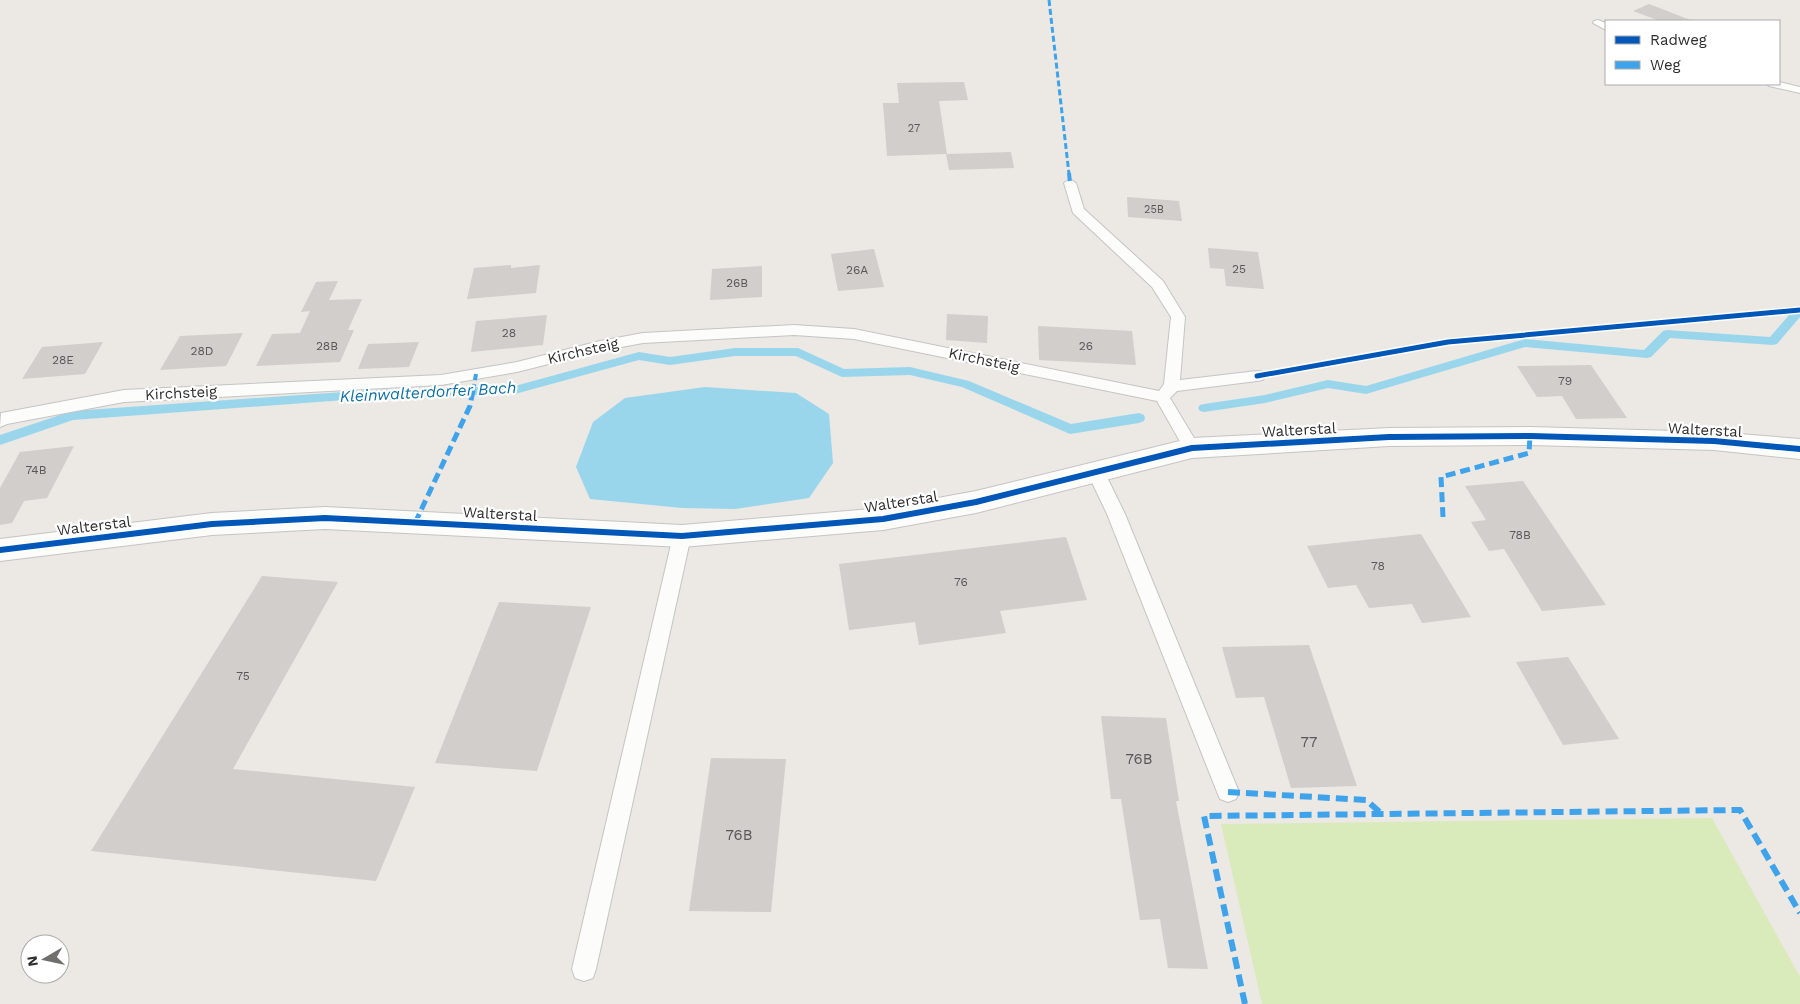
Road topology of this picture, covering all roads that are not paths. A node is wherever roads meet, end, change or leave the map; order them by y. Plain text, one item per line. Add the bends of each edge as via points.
1 (1778, 85) edge
2 (1800, 90) edge
3 (1070, 183) dead end
4 (1257, 376) dead end
5 (1167, 391) junction
6 (1, 420) edge
7 (1192, 448) junction
8 (1800, 449) edge
9 (1096, 472) junction
10 (682, 536) junction
11 (0, 550) edge
12 (1228, 792) dead end
13 (584, 968) dead end

1 - 2 lane
3 - 5 lane via 1078,210 1158,284 1178,317
4 - 5 lane, Kirchsteig
5 - 6 lane, Kirchsteig via 854,334 794,330 643,338 517,367 441,380 124,396
5 - 7 lane
7 - 8 street, Walterstal via 1389,437 1530,436 1714,441
7 - 9 street, Walterstal
9 - 10 street, Walterstal via 976,502 883,519
9 - 12 lane
10 - 11 street, Walterstal via 325,518 212,524
10 - 13 lane

